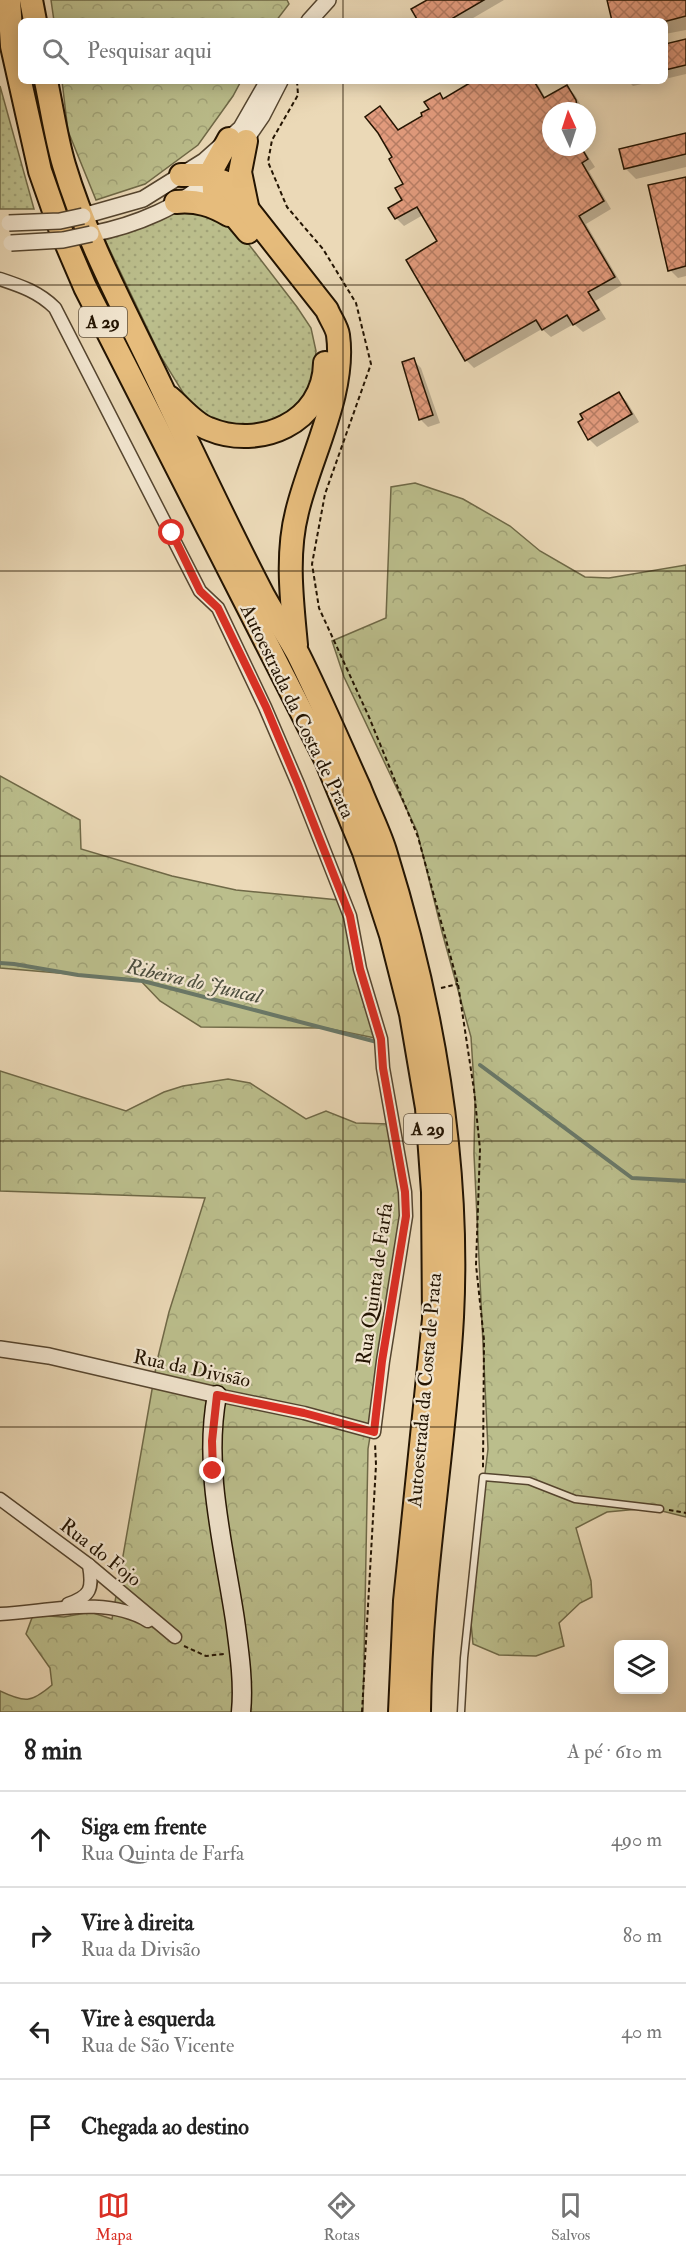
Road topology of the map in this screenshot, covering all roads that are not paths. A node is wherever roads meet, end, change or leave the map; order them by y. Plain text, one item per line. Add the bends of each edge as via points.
1 (9, 0) edge
2 (31, 0) edge
3 (327, 1) edge
4 (34, 18) edge
5 (312, 18) edge
6 (318, 18) edge
7 (0, 23) edge
8 (12, 46) junction
9 (18, 73) edge
10 (21, 84) edge
11 (47, 84) edge
12 (266, 84) edge
13 (278, 84) edge
14 (238, 140) junction
15 (181, 175) junction
16 (213, 177) junction
17 (176, 202) junction
18 (242, 214) junction
19 (4, 222) edge
20 (5, 242) edge
21 (0, 279) edge
22 (164, 392) junction
23 (297, 652) junction
24 (0, 1349) edge
25 (217, 1395) junction
26 (374, 1432) joint
27 (0, 1499) edge
28 (660, 1509) road end
29 (89, 1565) junction
30 (61, 1606) junction
31 (0, 1614) edge
32 (236, 1643) junction
33 (231, 1712) edge
34 (241, 1712) edge
35 (400, 1712) edge
36 (419, 1712) edge
37 (461, 1712) edge

1 - 8 highway, Autoestrada da Costa de Prata / A 29
2 - 4 highway
3 - 5 street
3 - 6 street
7 - 8 highway
8 - 9 highway, Autoestrada da Costa de Prata / A 29
10 - 35 highway, Autoestrada da Costa de Prata / A 29 via 40,171 85,287 326,760 364,852 411,1014 427,1108 434,1283 433,1330 405,1601
11 - 22 highway, Autoestrada da Costa de Prata / A 29 via 64,164 86,225
12 - 14 street
13 - 14 street
14 - 15 street
14 - 16 highway via 216,160
14 - 18 highway
15 - 16 highway
15 - 19 street, bridge via 142,199 108,210 60,220
16 - 17 street
16 - 18 highway via 227,183
17 - 18 highway via 188,201
17 - 20 street, bridge via 116,230 63,240
18 - 22 highway via 319,325 325,347 324,371 316,394 304,413 286,428 233,438 206,429
18 - 23 highway via 327,310 338,333 339,364 332,397 296,514 291,563
21 - 26 street, Rua Quinta de Farfa via 43,297 64,323 200,591 223,618 294,773 350,916 360,969 381,1039 405,1192 406,1216
22 - 23 highway, Autoestrada da Costa de Prata / A 29 via 205,481
23 - 36 highway, Autoestrada da Costa de Prata / A 29 via 384,846 425,994 444,1107 452,1190 452,1316 424,1602
24 - 25 street, Rua da Divisão via 49,1356
25 - 26 street, Rua da Divisão
25 - 32 main road via 213,1471
27 - 29 street, Rua do Fojo
28 - 37 lane via 575,1499 529,1481 483,1476
29 - 30 street via 90,1590 82,1599
29 - 30 street, Rua do Fojo via 175,1637 138,1615
30 - 31 street
32 - 33 main road
32 - 34 main road via 243,1694

